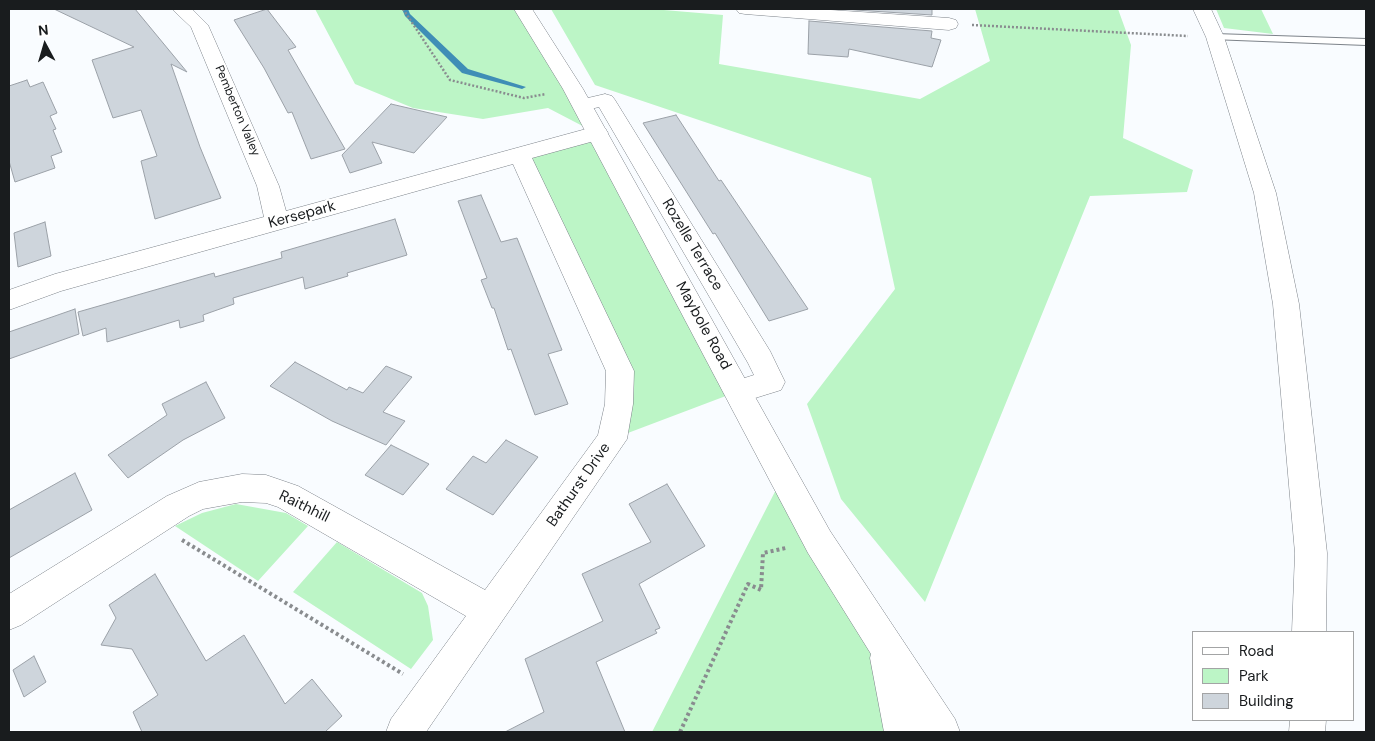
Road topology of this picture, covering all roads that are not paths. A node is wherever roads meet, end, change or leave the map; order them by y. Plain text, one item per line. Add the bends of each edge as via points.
1 (181, 9) edge
2 (522, 9) edge
3 (745, 9) edge
4 (1202, 9) edge
5 (949, 24) road end
6 (1215, 37) junction
7 (1366, 42) edge
8 (582, 105) junction
9 (597, 133) junction
10 (520, 155) junction
11 (277, 222) junction
12 (9, 300) edge
13 (739, 391) junction
14 (490, 611) junction
15 (9, 613) edge
16 (1309, 631) edge
17 (884, 642) junction
18 (404, 732) edge
19 (902, 732) edge
20 (942, 732) edge

1 - 11 main road, Pemberton Valley via 199,25 213,56 268,186
2 - 8 main road, Maybole Road
3 - 5 main road
4 - 6 main road
6 - 7 lane
6 - 16 main road via 1266,193 1286,304 1310,553
8 - 9 main road, Maybole Road
8 - 13 main road, Rozelle Terrace via 604,100 760,359 771,382
9 - 10 main road, Kersepark
9 - 13 main road, Maybole Road
10 - 11 main road, Kersepark
10 - 14 main road, Bathurst Drive via 620,371 619,404 612,438
11 - 12 main road, Kersepark via 55,283
13 - 17 main road, Maybole Road via 820,542
14 - 15 main road, Raithhill via 287,496 266,489 242,488 199,496 178,506
14 - 18 main road, Bathurst Drive
17 - 19 main road, Maybole Road
17 - 20 main road, Maybole Road

